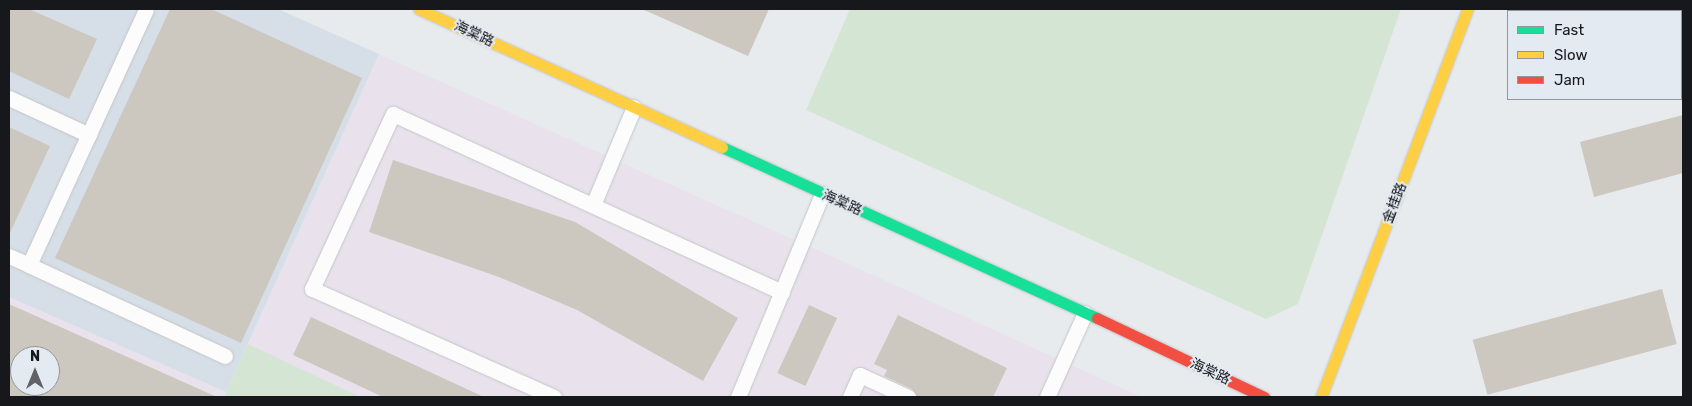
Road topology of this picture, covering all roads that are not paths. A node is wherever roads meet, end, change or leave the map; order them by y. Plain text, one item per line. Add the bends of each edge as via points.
1 (146, 9) edge
2 (419, 9) edge
3 (1468, 9) edge
4 (9, 98) edge
5 (634, 107) junction
6 (89, 135) junction
7 (822, 194) junction
8 (593, 205) junction
9 (9, 256) edge
10 (29, 265) junction
11 (782, 292) junction
12 (1085, 313) junction
13 (225, 356) dead end
14 (554, 397) edge
15 (738, 397) edge
16 (850, 397) edge
17 (908, 397) edge
18 (1047, 397) edge
19 (1264, 397) edge
20 (1321, 397) edge

1 - 6 lane
2 - 5 street, 海棠路
3 - 20 street, 金桂路
4 - 6 lane
5 - 7 street, 海棠路
5 - 8 lane
6 - 10 lane
7 - 11 lane
7 - 12 street, 海棠路
8 - 11 lane
8 - 14 lane via 393,114 312,289
9 - 10 lane
10 - 13 lane
11 - 15 lane
12 - 18 lane
12 - 19 street, 海棠路
16 - 17 lane via 860,375

